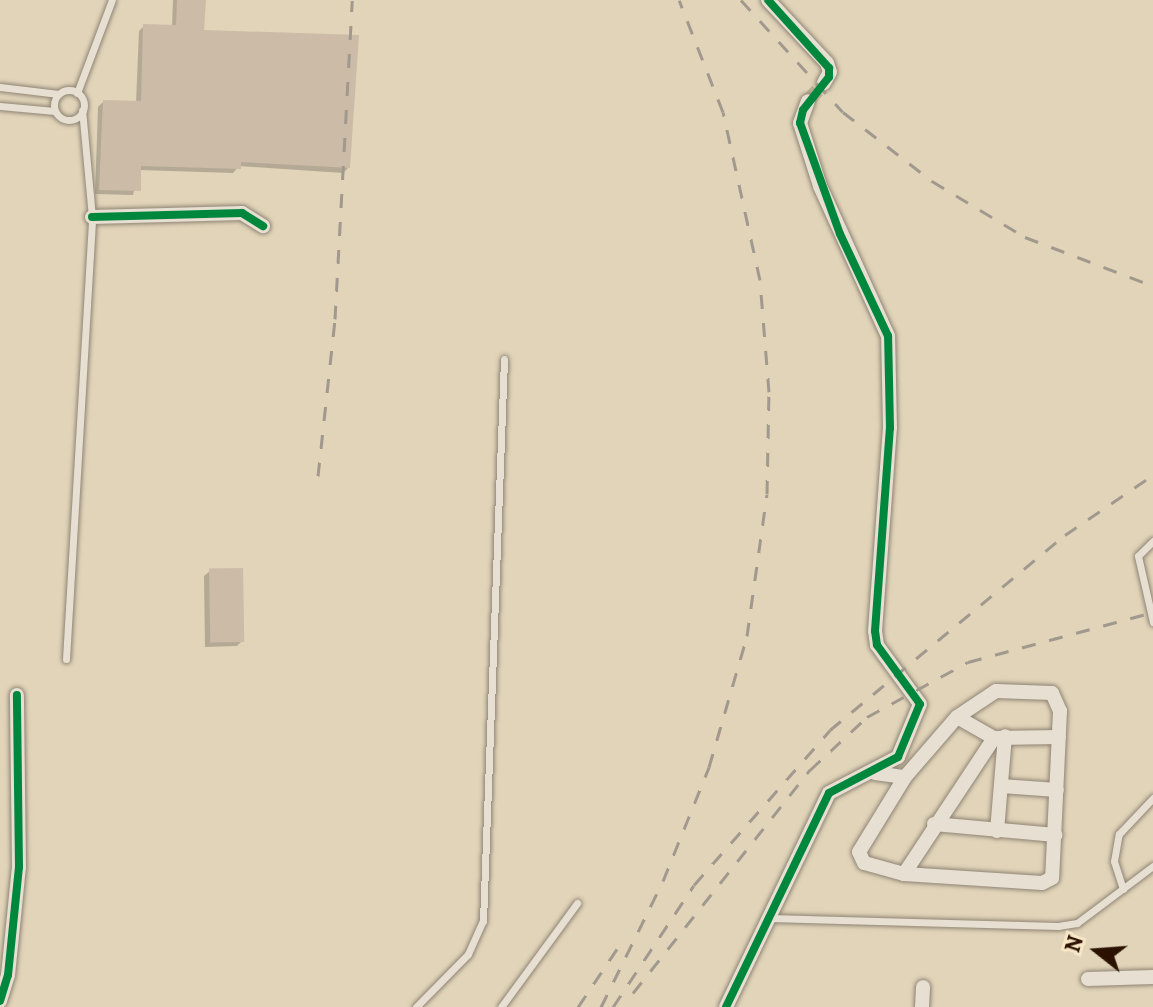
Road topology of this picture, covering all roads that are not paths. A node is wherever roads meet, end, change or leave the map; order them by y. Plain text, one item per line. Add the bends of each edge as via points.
1 (112, 0) edge
2 (768, 0) edge
3 (824, 83) dead end
4 (0, 87) edge
5 (77, 93) junction
6 (59, 94) junction
7 (808, 101) tunnel mouth
8 (0, 106) edge
9 (82, 110) junction
10 (55, 111) junction
11 (92, 217) junction
12 (263, 226) dead end
13 (504, 359) dead end
14 (1153, 541) edge
15 (1153, 622) edge
16 (66, 659) dead end
17 (17, 695) dead end
18 (957, 717) junction
19 (1000, 737) junction
20 (1059, 737) junction
21 (875, 773) junction
22 (905, 777) junction
23 (1001, 786) junction
24 (1057, 790) junction
25 (1153, 798) edge
26 (934, 824) junction
27 (997, 831) junction
28 (1056, 835) junction
29 (1153, 866) edge
30 (904, 874) junction
31 (1123, 889) junction
32 (577, 903) dead end
33 (769, 918) junction
34 (1153, 977) edge
35 (1088, 979) dead end
36 (923, 987) dead end
37 (0, 1001) edge
38 (416, 1007) edge
39 (501, 1007) edge
40 (726, 1007) edge
41 (922, 1007) edge

1 - 5 lane
2 - 3 street via 827,63 830,72
4 - 6 lane
5 - 6 lane
5 - 9 lane
6 - 10 lane
7 - 21 street via 800,123 820,186 888,336 890,428 875,631 877,645 920,704 898,757
8 - 10 lane
9 - 10 lane via 67,120
9 - 11 lane
11 - 12 street via 242,213
11 - 16 lane
13 - 38 lane via 483,921 468,954
14 - 15 lane via 1138,556
17 - 37 street via 19,867 8,975
18 - 19 street
18 - 20 street via 996,691 1045,690 1059,702
18 - 22 street
19 - 20 street
19 - 23 street
19 - 26 street
20 - 24 street
21 - 22 street
21 - 33 street via 845,781 829,793
22 - 30 street via 859,858 870,867
23 - 24 street
23 - 27 street
24 - 28 street
25 - 31 lane via 1119,834 1114,861
26 - 27 street
26 - 30 street
27 - 28 street
28 - 30 street via 1054,871 1042,883
29 - 31 lane
31 - 33 lane via 1077,923 1058,926
32 - 39 lane
33 - 40 street
34 - 35 street
36 - 41 street

